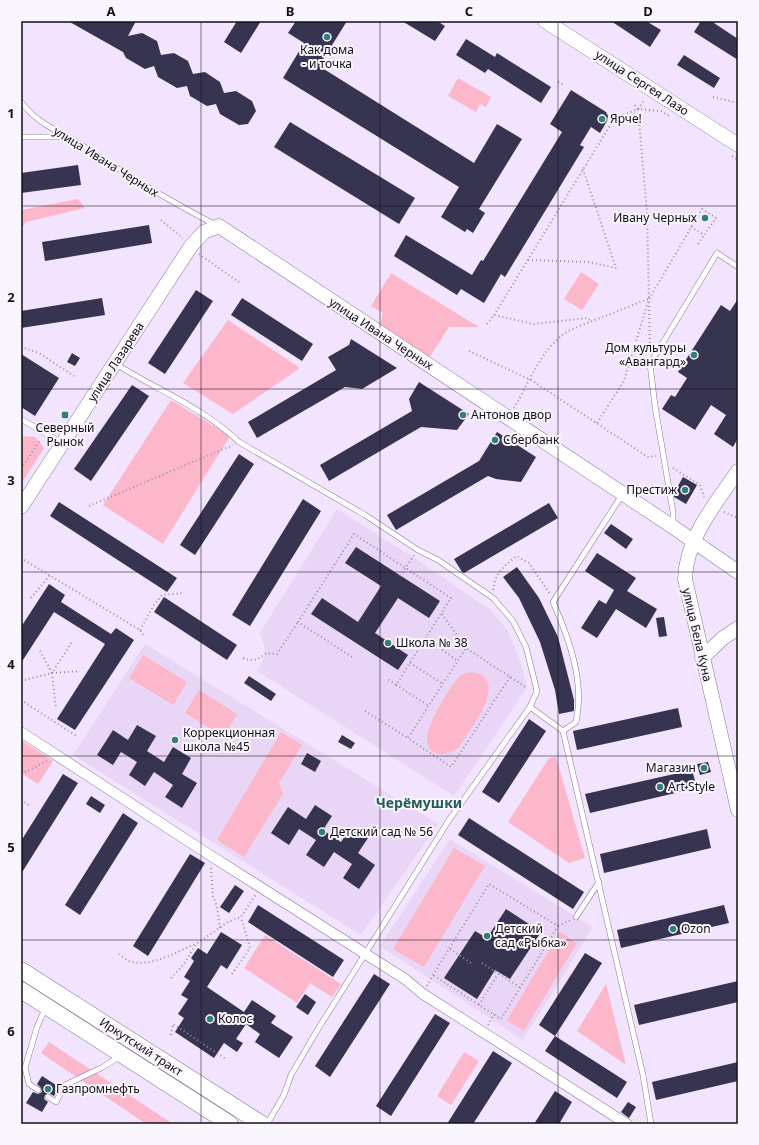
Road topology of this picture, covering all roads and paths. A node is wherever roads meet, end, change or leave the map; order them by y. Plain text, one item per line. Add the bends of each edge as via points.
1 (545, 21) edge
2 (558, 82) dead end
3 (564, 85) dead end
4 (713, 97) dead end
5 (21, 102) edge
6 (738, 103) edge
7 (635, 105) dead end
8 (638, 109) junction
9 (674, 119) dead end
10 (21, 137) edge
11 (68, 137) junction
12 (735, 150) edge
13 (738, 160) edge
14 (583, 169) junction
15 (218, 226) junction
16 (690, 226) junction
17 (704, 236) junction
18 (698, 244) dead end
19 (528, 260) junction
20 (738, 267) edge
21 (649, 299) junction
22 (494, 316) junction
23 (592, 321) junction
24 (488, 324) dead end
25 (21, 347) edge
26 (469, 351) dead end
27 (116, 364) junction
28 (650, 364) junction
29 (74, 376) dead end
30 (531, 380) junction
31 (508, 418) junction
32 (21, 419) edge
33 (597, 423) junction
34 (45, 433) junction
35 (239, 442) junction
36 (63, 443) junction
37 (664, 455) junction
38 (666, 464) junction
39 (21, 469) edge
40 (738, 471) edge
41 (623, 494) junction
42 (704, 497) dead end
43 (89, 506) dead end
44 (21, 507) edge
45 (724, 512) dead end
46 (738, 518) edge
47 (674, 527) junction
48 (693, 541) junction
49 (418, 550) junction
50 (21, 558) edge
51 (406, 568) junction
52 (738, 572) edge
53 (50, 575) junction
54 (400, 576) dead end
55 (184, 593) dead end
56 (32, 598) dead end
57 (493, 598) junction
58 (553, 602) junction
59 (442, 614) junction
60 (298, 622) junction
61 (738, 628) edge
62 (140, 630) junction
63 (144, 636) dead end
64 (426, 638) junction
65 (72, 642) dead end
66 (466, 648) junction
67 (40, 651) dead end
68 (352, 657) dead end
69 (243, 658) dead end
70 (702, 658) junction
71 (458, 661) junction
72 (410, 663) junction
73 (80, 670) dead end
74 (52, 673) junction
75 (510, 677) junction
76 (386, 678) dead end
77 (21, 681) edge
78 (443, 684) junction
79 (396, 685) junction
80 (527, 688) dead end
81 (21, 700) edge
82 (429, 706) junction
83 (530, 707) junction
84 (56, 709) dead end
85 (365, 711) dead end
86 (563, 731) junction
87 (21, 732) edge
88 (78, 737) dead end
89 (408, 738) junction
90 (56, 756) junction
91 (21, 774) edge
92 (21, 800) edge
93 (30, 806) dead end
94 (738, 810) edge
95 (204, 852) junction
96 (599, 882) junction
97 (261, 887) junction
98 (241, 917) junction
99 (576, 917) joint
100 (558, 926) junction
101 (220, 928) junction
102 (196, 944) junction
103 (450, 949) junction
104 (119, 954) dead end
105 (366, 954) junction
106 (471, 963) dead end
107 (482, 964) dead end
108 (21, 970) edge
109 (232, 974) dead end
110 (498, 974) junction
111 (433, 975) junction
112 (172, 978) dead end
113 (521, 988) junction
114 (21, 990) edge
115 (423, 994) junction
116 (479, 1004) junction
117 (46, 1006) junction
118 (171, 1035) dead end
119 (122, 1055) junction
120 (226, 1059) dead end
121 (38, 1090) dead end
122 (48, 1097) dead end
123 (230, 1124) edge
124 (262, 1124) edge
125 (267, 1124) edge
126 (626, 1124) edge
127 (651, 1124) edge

1 - 12 street, улица Сергея Лазо
2 - 3 path
4 - 6 path
5 - 11 lane, улица Ивана Черных via 40,122
7 - 8 path
8 - 9 path via 661,111
8 - 14 path via 614,119
8 - 21 path via 647,213
10 - 11 lane
11 - 15 lane, улица Ивана Черных via 167,200
12 - 13 path
14 - 19 path
14 - 19 path via 616,268 588,262
15 - 27 street, улица Лазарева via 204,232 191,246
15 - 31 street, улица Ивана Черных
16 - 17 path
16 - 17 path via 702,209 716,218
16 - 21 path
17 - 18 path
19 - 22 path
20 - 28 lane via 717,253
21 - 23 path
21 - 28 path
21 - 33 path via 624,381
22 - 23 path via 534,324 587,318
22 - 24 path
23 - 30 path via 559,336 546,351
25 - 29 path via 40,353
26 - 30 path
27 - 35 lane via 168,392 225,428
27 - 36 street, улица Лазарева
28 - 37 lane
30 - 31 path
30 - 33 path
31 - 41 street, улица Ивана Черных
32 - 34 lane
33 - 37 path via 648,457
34 - 36 lane
34 - 39 path
35 - 43 path
35 - 49 lane via 366,515
36 - 44 street, улица Лазарева
37 - 38 lane
38 - 42 path via 700,485
38 - 47 lane
40 - 48 street, улица Бела Куна
41 - 47 street, улица Ивана Черных
41 - 58 lane
45 - 46 path
47 - 48 street, улица Ивана Черных
48 - 52 street, улица Ивана Черных
48 - 70 street, улица Бела Куна via 685,567 685,579
49 - 51 path
49 - 57 lane via 438,560
50 - 53 path
51 - 54 path
51 - 59 path via 451,598
51 - 60 path via 354,534
53 - 56 path
53 - 62 path
55 - 62 path via 162,594
57 - 58 path via 494,580 506,563 517,556 536,571
57 - 83 lane via 513,621 526,647 537,691
58 - 86 lane via 571,650 579,707 576,722
59 - 64 path
59 - 66 path
60 - 68 path
60 - 69 path via 276,654 266,653 258,660 250,661
61 - 70 street
62 - 63 path
64 - 71 path
64 - 72 path
65 - 74 path
66 - 71 path
66 - 75 path
67 - 74 path
70 - 94 street, улица Бела Куна
71 - 78 path
72 - 78 path
72 - 79 path
73 - 74 path
74 - 77 path
74 - 84 path
75 - 80 path
75 - 89 path via 451,767
76 - 79 path
78 - 82 path
79 - 82 path
81 - 88 path
82 - 89 path
83 - 86 lane
83 - 105 lane via 449,820
85 - 89 path
86 - 96 lane
87 - 90 street
90 - 91 path
90 - 95 street
92 - 93 path
95 - 97 street
95 - 101 path via 212,870 213,896 218,907
96 - 99 lane
96 - 127 lane via 643,1075
97 - 98 path
97 - 105 street
98 - 101 path
98 - 109 path via 250,948
99 - 100 path
100 - 103 path via 490,884
100 - 113 path
101 - 102 path
102 - 104 path via 147,962 129,961
102 - 112 path
103 - 106 path
103 - 111 path
105 - 115 street
105 - 125 lane via 318,1028
107 - 110 path
108 - 124 main road, Иркутский тракт
110 - 113 path
110 - 116 path
111 - 115 path
111 - 116 path
113 - 116 path via 501,1019
114 - 117 main road, Иркутский тракт
115 - 126 street
117 - 119 main road, Иркутский тракт
117 - 121 lane via 25,1068 29,1084
118 - 120 path via 173,1024
119 - 122 lane via 65,1085 56,1102
119 - 123 main road, Иркутский тракт

